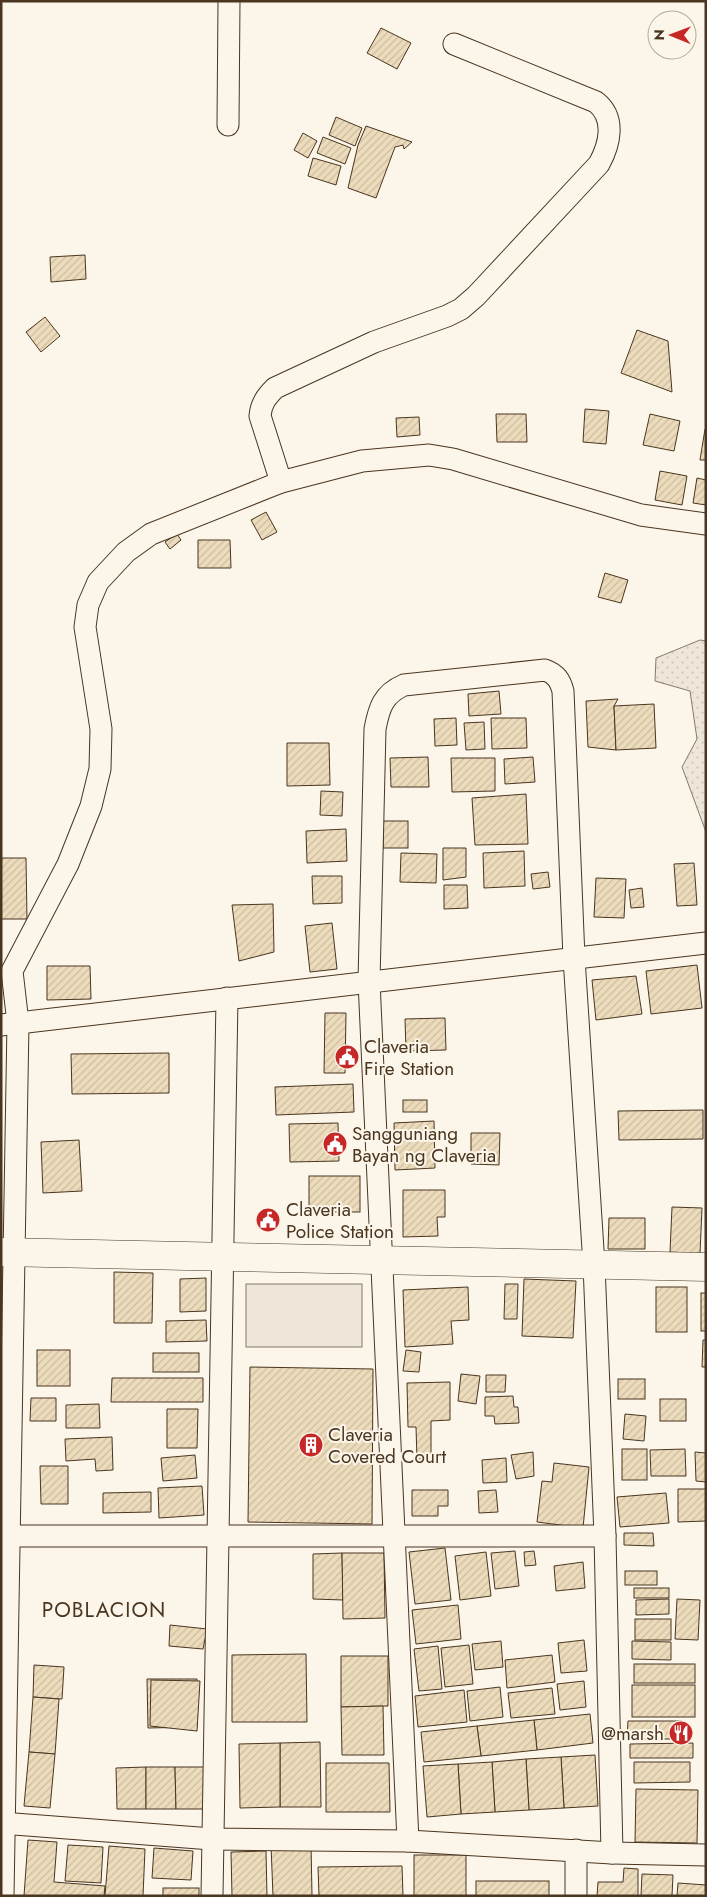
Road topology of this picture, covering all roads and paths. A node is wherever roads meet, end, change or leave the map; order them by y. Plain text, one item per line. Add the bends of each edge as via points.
1 (229, 1) edge
2 (454, 44) dead end
3 (228, 125) dead end
4 (281, 482) junction
5 (706, 524) edge
6 (706, 942) edge
7 (574, 958) junction
8 (7, 964) edge
9 (369, 981) junction
10 (227, 998) junction
11 (9, 1024) edge
12 (8, 1252) edge
13 (222, 1256) junction
14 (382, 1260) junction
15 (594, 1265) junction
16 (706, 1267) edge
17 (5, 1536) edge
18 (217, 1536) junction
19 (394, 1536) junction
20 (605, 1536) junction
21 (3, 1823) edge
22 (212, 1839) junction
23 (408, 1841) junction
24 (576, 1850) junction
25 (612, 1852) junction
26 (706, 1855) edge
27 (3, 1896) edge
28 (212, 1896) edge
29 (576, 1896) edge

1 - 3 street
2 - 4 street via 596,102 609,117 606,150 599,164 461,309 374,342 275,388 266,396 260,416
4 - 5 street via 362,461 429,455 488,468 641,515
4 - 8 street via 151,534 126,552 98,582 88,605 85,627 101,729 100,769 91,806 68,864
6 - 7 street
7 - 9 street
7 - 9 street via 560,680 545,670 404,685 386,696 375,729
7 - 15 street
8 - 11 street
9 - 10 street
9 - 14 street
10 - 11 street
10 - 13 street
11 - 12 street
12 - 13 street
12 - 17 street
13 - 14 street
13 - 18 street
14 - 15 street
14 - 19 street
15 - 16 street
15 - 20 street
17 - 18 street
17 - 21 street
18 - 19 street
18 - 22 street
19 - 20 street
19 - 23 street
20 - 25 street
21 - 22 street
21 - 27 street
22 - 23 street
22 - 28 street
23 - 24 street
24 - 25 street
24 - 29 street
25 - 26 street

